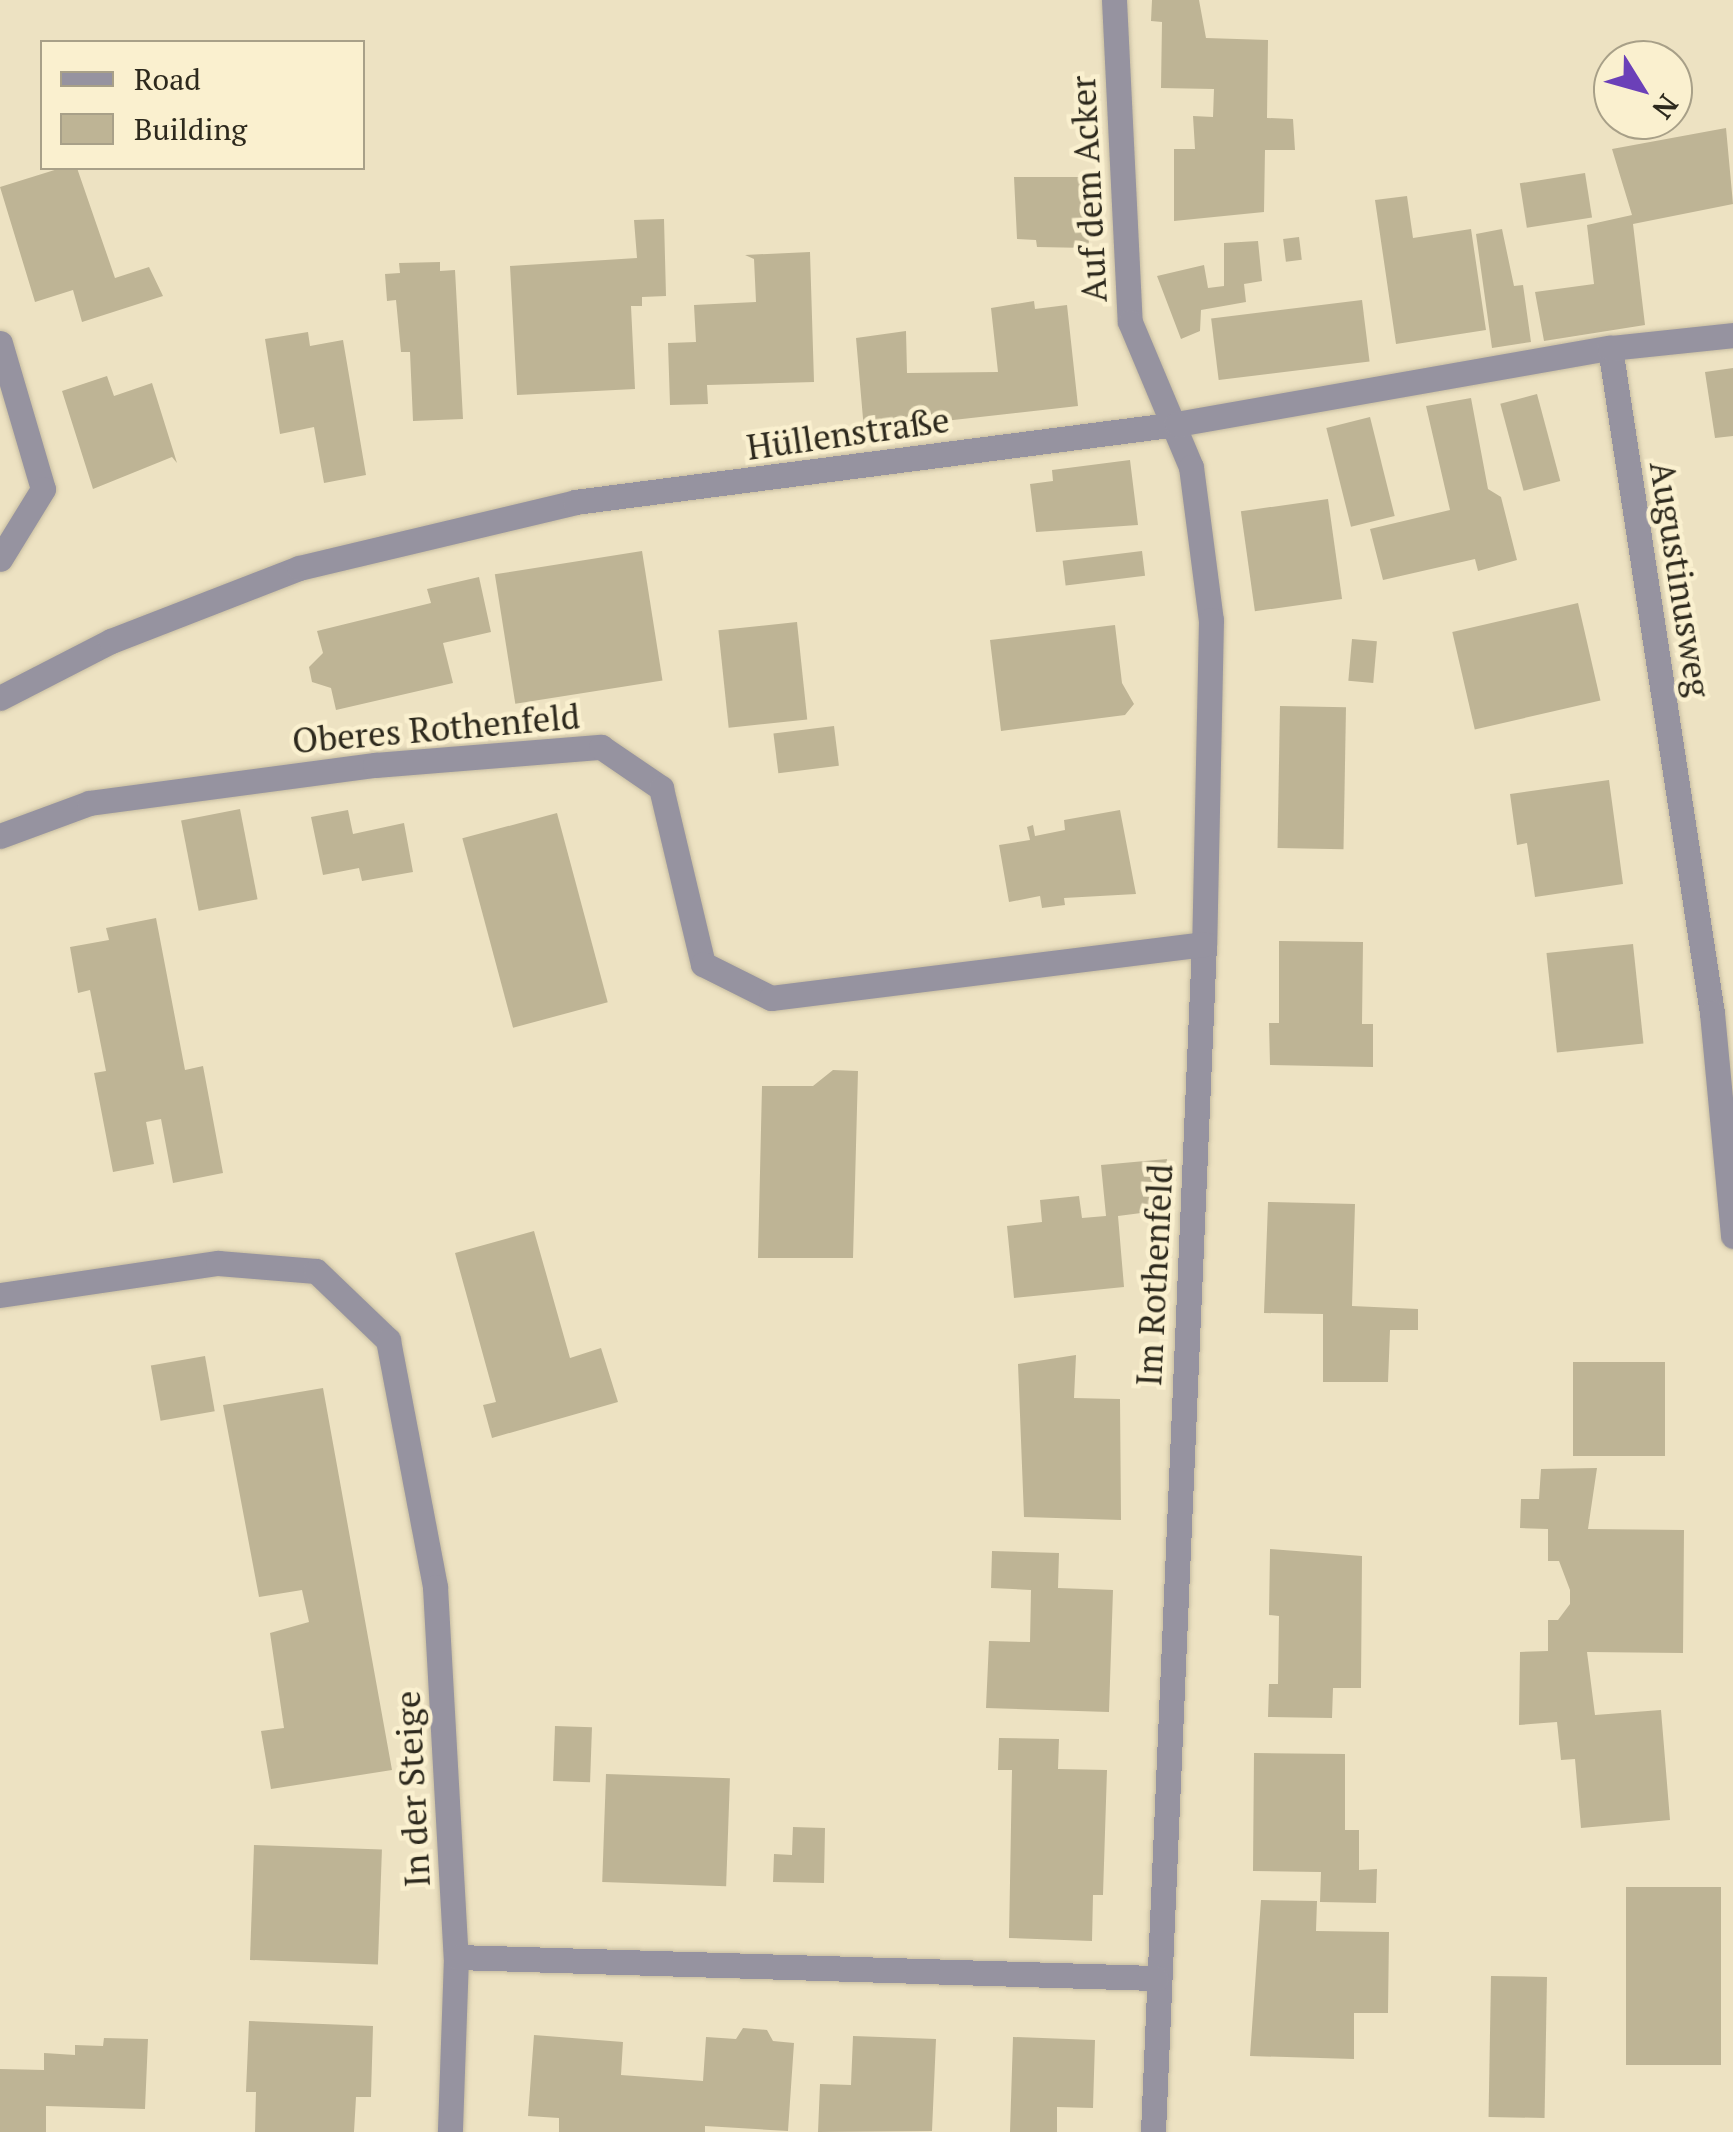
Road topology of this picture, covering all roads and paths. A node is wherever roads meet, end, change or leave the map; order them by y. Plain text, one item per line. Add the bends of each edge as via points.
1 (1114, 0) edge
2 (1733, 335) edge
3 (0, 343) edge
4 (1610, 348) junction
5 (1177, 424) junction
6 (0, 559) edge
7 (0, 698) edge
8 (0, 836) edge
9 (1204, 944) junction
10 (1733, 1236) edge
11 (0, 1295) edge
12 (456, 1957) junction
13 (1156, 1978) junction
14 (450, 2132) edge
15 (1152, 2132) edge

1 - 5 street, Auf dem Acker via 1130,322
2 - 4 street, Hüllenstraße
3 - 6 street via 43,488
4 - 5 street, Hüllenstraße
4 - 10 street, Augustinusweg via 1712,1013
5 - 7 street, Hüllenstraße via 556,507 299,568 110,642
5 - 9 street, Im Rothenfeld via 1191,467 1211,620
8 - 9 street, Oberes Rothenfeld via 89,803 375,765 600,747 661,788 703,964 771,998
9 - 13 street, Im Rothenfeld
11 - 12 street, In der Steige via 218,1262 316,1271 388,1340 436,1588
12 - 13 street
12 - 14 street, In der Steige
13 - 15 street, Im Rothenfeld

